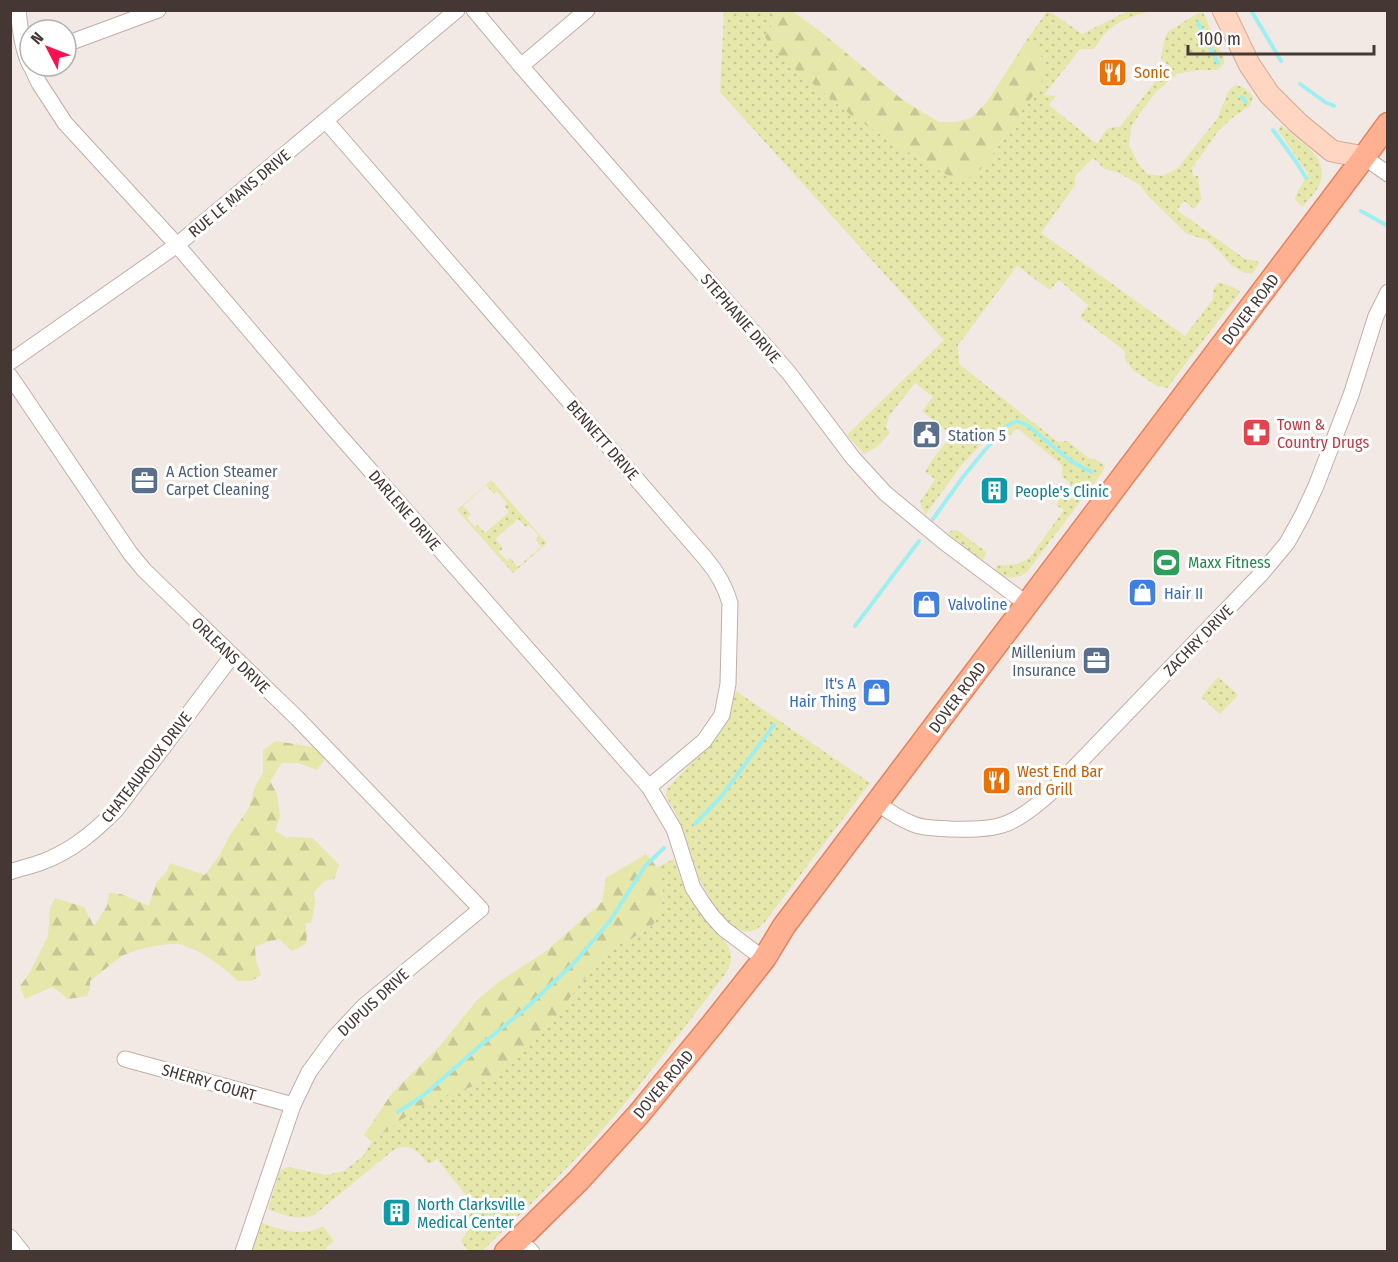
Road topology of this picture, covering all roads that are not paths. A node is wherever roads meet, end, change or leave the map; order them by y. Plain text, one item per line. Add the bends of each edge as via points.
1 (158, 10) edge
2 (457, 10) edge
3 (474, 10) edge
4 (586, 10) edge
5 (1223, 10) edge
6 (78, 40) edge
7 (521, 66) junction
8 (37, 78) edge
9 (326, 121) junction
10 (1388, 124) edge
11 (1364, 158) junction
12 (1388, 174) edge
13 (177, 245) junction
14 (1388, 292) edge
15 (10, 362) edge
16 (10, 376) edge
17 (1027, 604) junction
18 (232, 656) junction
19 (649, 787) junction
20 (877, 803) junction
21 (10, 872) edge
22 (481, 909) joint
23 (764, 959) junction
24 (125, 1059) dead end
25 (293, 1106) junction
26 (10, 1237) edge
27 (519, 1248) edge
28 (22, 1251) edge
29 (243, 1251) edge

1 - 6 street
2 - 9 street, RUE LE MANS DRIVE
3 - 7 street, STEPHANIE DRIVE
4 - 7 street
5 - 11 main road via 1249,64 1269,94 1332,151
7 - 17 street, STEPHANIE DRIVE via 789,373 853,458 885,493
8 - 13 street, DARLENE DRIVE via 65,123
9 - 13 street, RUE LE MANS DRIVE
9 - 19 street, BENNETT DRIVE via 716,570 730,603 728,684 722,715 704,741
10 - 11 main road, DOVER ROAD
11 - 12 street
11 - 17 main road, DOVER ROAD
13 - 15 street, RUE LE MANS DRIVE
13 - 19 street, DARLENE DRIVE
14 - 20 street, ZACHRY DRIVE via 1316,486 1287,543 1047,796 1028,813 1003,826 981,830 916,826
16 - 18 street, ORLEANS DRIVE via 144,570
17 - 20 main road, DOVER ROAD
18 - 21 street, CHATEAUROUX DRIVE via 116,810 96,830 70,849
18 - 22 street, ORLEANS DRIVE
19 - 23 street, DARLENE DRIVE via 674,829 693,888 702,902 724,929
20 - 23 main road, DOVER ROAD via 784,926
22 - 25 street, DUPUIS DRIVE via 363,1006 309,1072
23 - 27 main road, DOVER ROAD via 638,1115
24 - 25 street, SHERRY COURT
25 - 29 street, DUPUIS DRIVE
26 - 28 street

